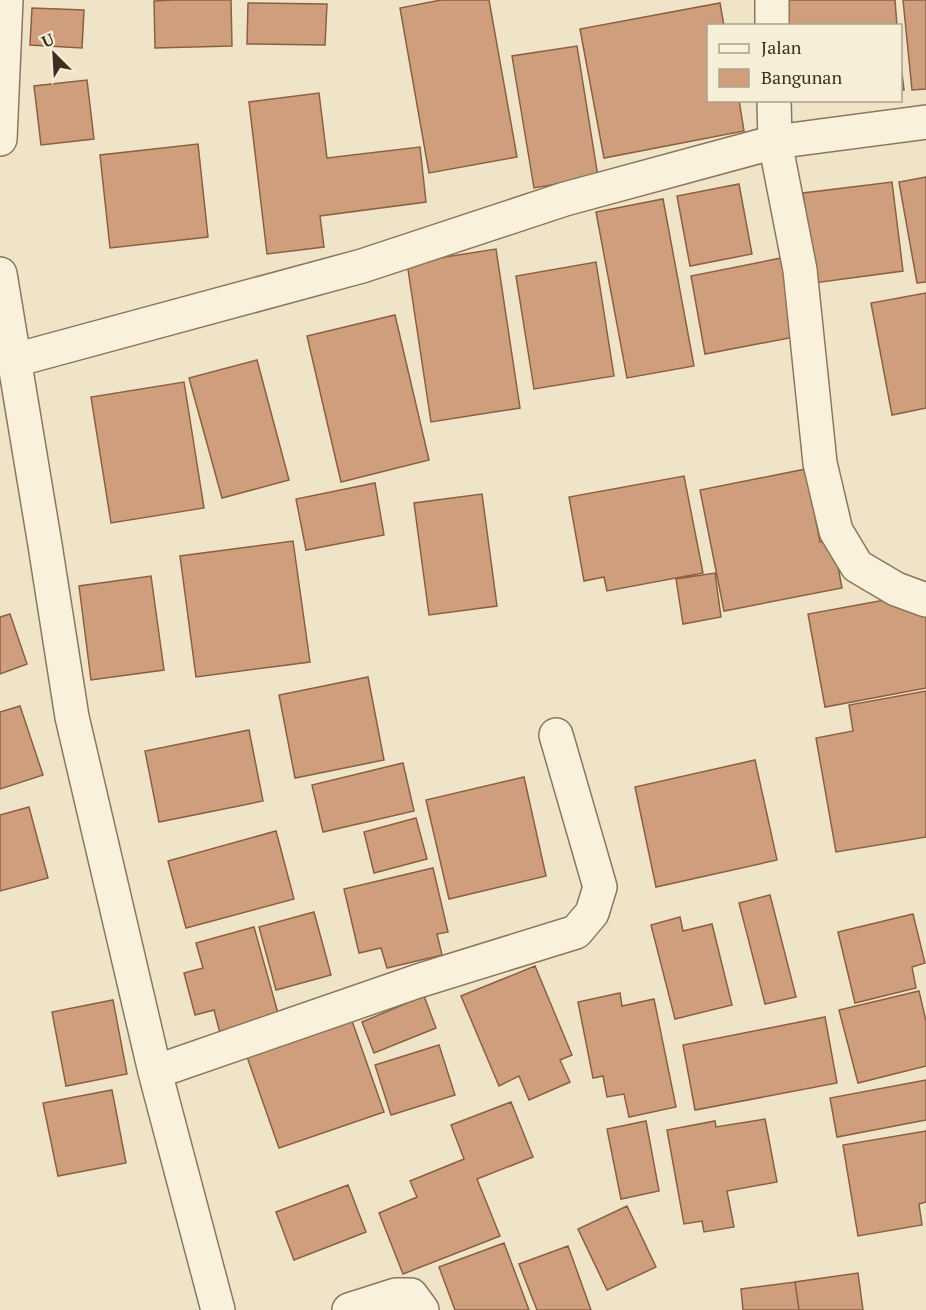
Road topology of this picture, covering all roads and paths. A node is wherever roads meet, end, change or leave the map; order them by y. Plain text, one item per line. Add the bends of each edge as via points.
1 (6, 0) edge
2 (772, 0) edge
3 (772, 24) edge
4 (774, 102) edge
5 (926, 122) edge
6 (0, 139) edge
7 (775, 142) junction
8 (0, 274) edge
9 (15, 360) junction
10 (926, 600) edge
11 (556, 735) dead end
12 (155, 1072) junction
13 (218, 1310) edge
14 (349, 1310) edge
15 (422, 1310) edge

1 - 6 street
2 - 3 street
4 - 7 street
5 - 7 street
7 - 9 street via 565,199 362,266
7 - 10 street via 800,270 820,463 836,531 857,566 896,589
8 - 9 street
9 - 12 street via 72,717
11 - 12 street via 600,887 592,913 576,932 418,981
12 - 13 street
14 - 15 street via 396,1295 411,1295

